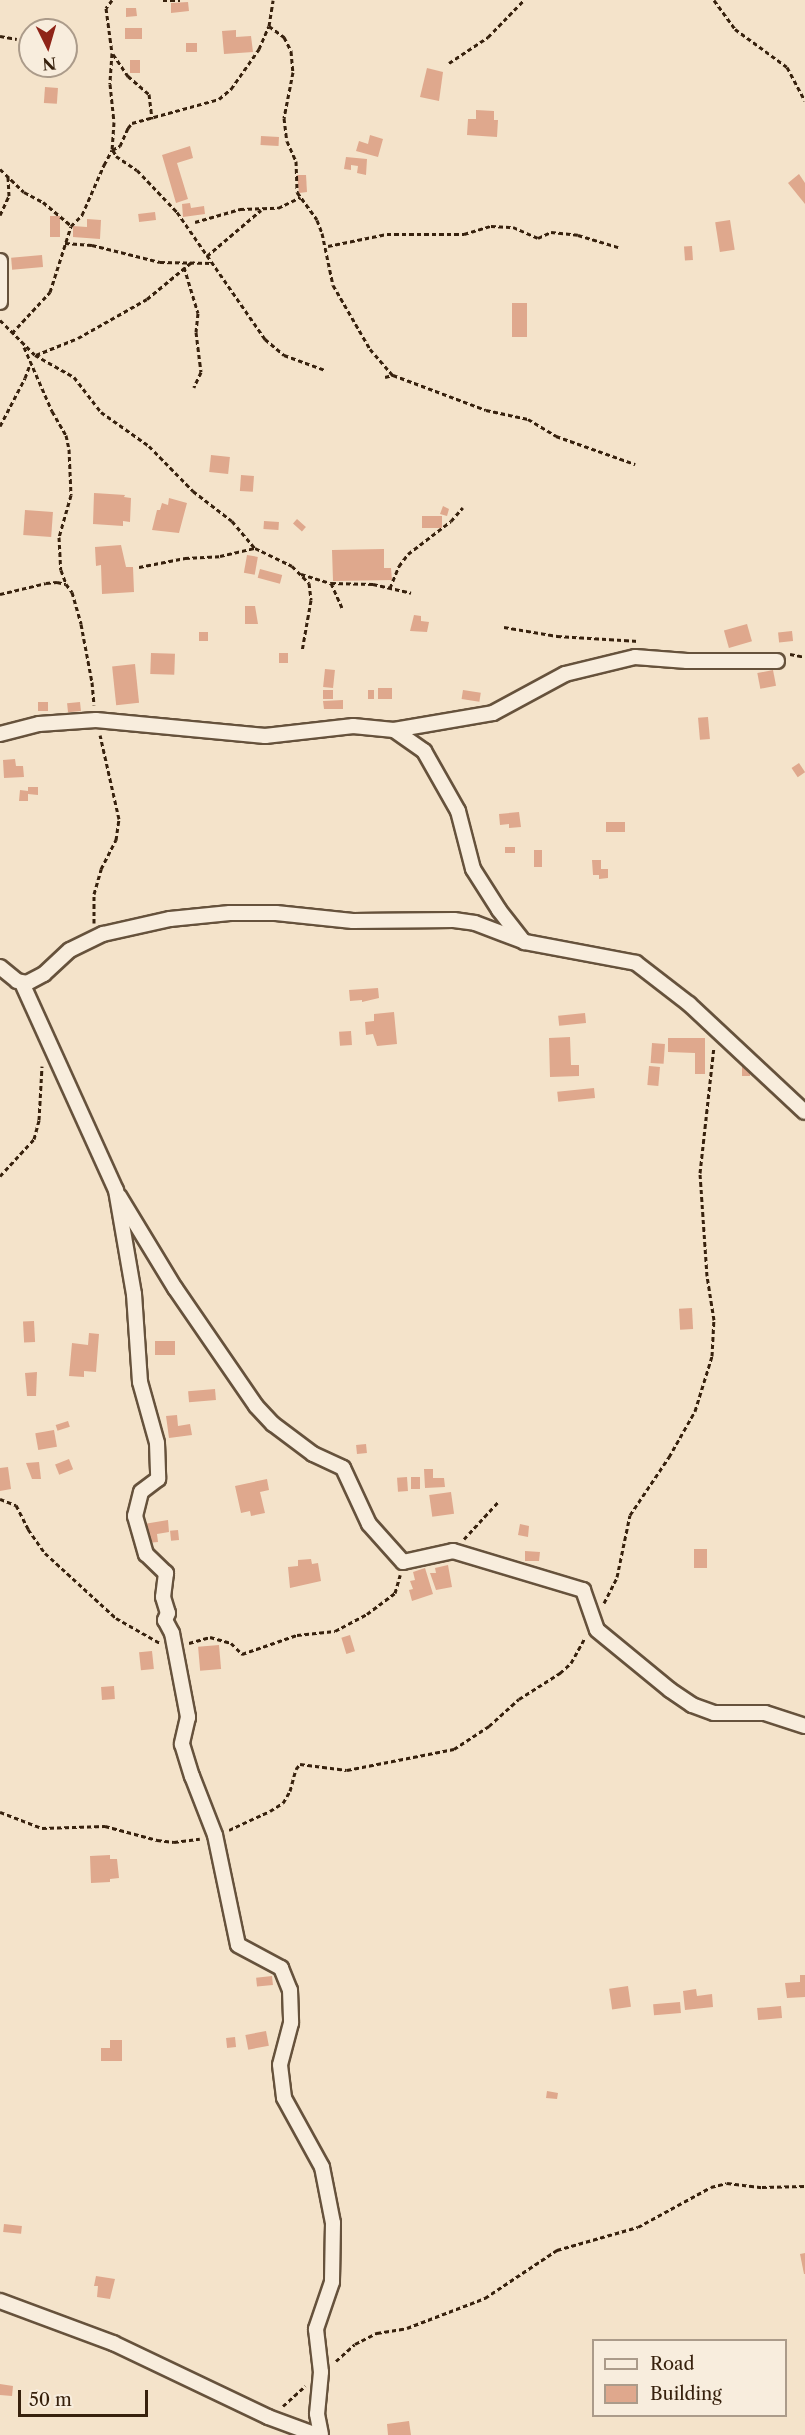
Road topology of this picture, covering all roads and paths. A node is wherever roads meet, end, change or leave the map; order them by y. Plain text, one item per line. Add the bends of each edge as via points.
1 (112, 0) edge
2 (163, 0) edge
3 (180, 0) edge
4 (273, 0) edge
5 (524, 0) edge
6 (714, 0) edge
7 (268, 26) junction
8 (0, 36) edge
9 (17, 39) dead end
10 (112, 53) junction
11 (449, 63) dead end
12 (805, 101) edge
13 (152, 119) junction
14 (112, 150) junction
15 (0, 169) edge
16 (8, 175) junction
17 (301, 197) junction
18 (261, 210) junction
19 (0, 215) edge
20 (195, 222) dead end
21 (71, 226) junction
22 (65, 243) junction
23 (327, 246) junction
24 (618, 247) dead end
25 (207, 256) junction
26 (0, 261) edge
27 (193, 261) junction
28 (212, 264) junction
29 (184, 267) junction
30 (0, 302) edge
31 (0, 320) edge
32 (12, 333) junction
33 (23, 344) junction
34 (35, 355) junction
35 (30, 362) junction
36 (325, 370) dead end
37 (393, 375) junction
38 (385, 377) dead end
39 (194, 387) dead end
40 (0, 426) edge
41 (635, 464) dead end
42 (463, 507) dead end
43 (255, 548) junction
44 (138, 567) dead end
45 (299, 573) junction
46 (331, 583) junction
47 (66, 584) dead end
48 (390, 588) junction
49 (411, 593) dead end
50 (342, 608) dead end
51 (302, 651) dead end
52 (777, 661) dead end
53 (393, 730) junction
54 (0, 735) edge
55 (525, 942) junction
56 (0, 967) edge
57 (22, 983) junction
58 (47, 1038) junction
59 (805, 1112) edge
60 (0, 1176) edge
61 (116, 1190) junction
62 (0, 1499) edge
63 (499, 1501) dead end
64 (453, 1551) junction
65 (403, 1562) junction
66 (173, 1648) junction
67 (805, 1726) edge
68 (805, 2186) edge
69 (0, 2301) edge
70 (321, 2372) junction
71 (268, 2417) junction
72 (319, 2435) edge

1 - 10 path via 106,8
2 - 3 path
4 - 7 path
5 - 11 path via 488,37
6 - 12 path via 735,29 787,67
7 - 13 path via 259,49 231,89 219,99
7 - 17 path via 284,37 291,51 293,72 284,118
8 - 9 path
10 - 13 path via 128,76 149,94
10 - 14 path
13 - 14 path via 132,123 120,146
14 - 21 path via 82,215
14 - 25 path via 177,212
15 - 16 path
16 - 19 path via 9,196
16 - 21 path via 24,192 43,202
17 - 18 path via 278,208
17 - 23 path via 317,220
18 - 20 path via 240,209
18 - 25 path
21 - 22 path
22 - 27 path via 92,245 160,262
22 - 32 path via 50,292
23 - 24 path via 387,234 464,234 491,226 513,227 538,238 551,232 578,235
23 - 37 path via 333,285 370,349
25 - 28 path
26 - 30 street
27 - 28 path
27 - 29 path
28 - 36 path via 265,339 284,355
29 - 34 path via 147,299 110,321
29 - 39 path via 198,313 201,372
31 - 32 path
32 - 33 path
33 - 34 path
33 - 35 path
34 - 43 path via 74,377 100,412 149,446 193,491 232,521
35 - 40 path via 26,378
35 - 47 path via 69,449 71,495 59,537
37 - 38 path
37 - 41 path via 467,404 528,419 556,436
42 - 48 path via 452,521 408,554
43 - 44 path
43 - 45 path
45 - 46 path
45 - 51 path via 309,583 311,600
46 - 48 path
46 - 50 path
48 - 49 path
52 - 53 street via 635,657 564,674 494,713
53 - 54 street via 353,726 265,736 96,720 39,724
53 - 55 street via 424,751 458,811 473,869
55 - 57 street via 475,923 454,920 353,921 230,913 170,919 103,934 70,951 34,981
55 - 59 street via 623,958 649,970
56 - 57 street
57 - 58 street
58 - 60 path via 34,1139
58 - 61 street
61 - 65 street via 194,1317 256,1406 313,1454 343,1468 369,1524
61 - 66 street via 134,1294 140,1382 157,1443 158,1479 141,1492 135,1516 146,1554 166,1573 165,1620 172,1633
62 - 66 path via 16,1505 45,1553 116,1618
63 - 64 path
64 - 65 street
64 - 67 street via 583,1590 597,1630 692,1704 714,1713 765,1713
65 - 66 path via 395,1593 367,1614 334,1631 297,1635 242,1654 231,1643 210,1637
66 - 70 street via 189,1717 182,1744 215,1834 238,1945 280,1968 290,1990 291,2023 280,2065 284,2098 322,2167 333,2223 332,2282 316,2329
68 - 70 path via 727,2183 711,2187 638,2227 557,2250 484,2298 407,2328 377,2332 355,2344
69 - 71 street via 113,2343
70 - 71 path
70 - 72 street
71 - 72 street

